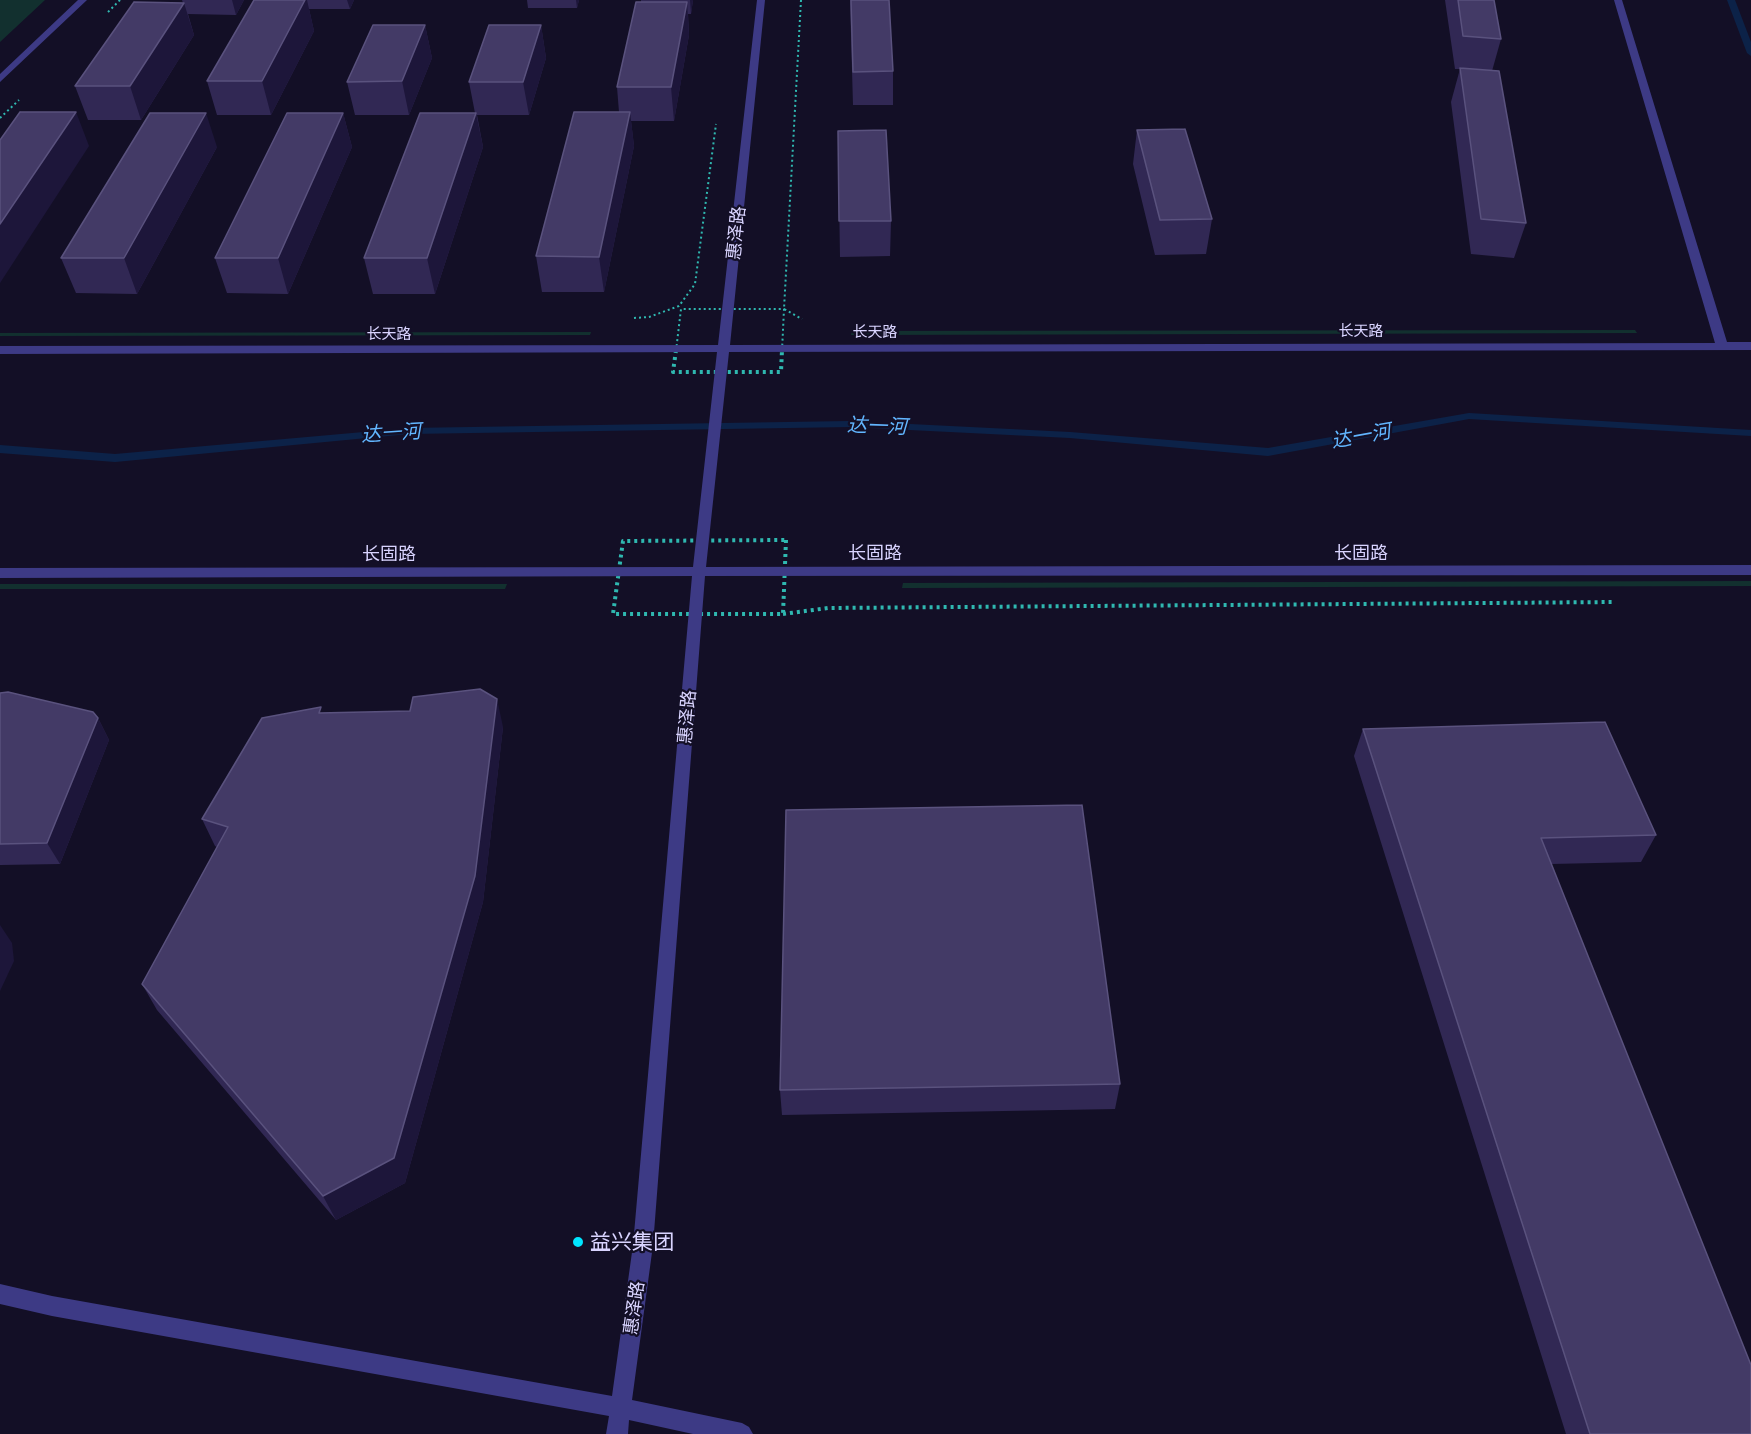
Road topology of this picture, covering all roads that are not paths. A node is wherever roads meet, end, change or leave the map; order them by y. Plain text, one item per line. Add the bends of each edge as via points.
1 (83, 0) edge
2 (761, 0) edge
3 (1618, 0) edge
4 (0, 79) edge
5 (1751, 345) edge
6 (1722, 346) junction
7 (723, 347) junction
8 (0, 350) edge
9 (1751, 570) edge
10 (699, 571) junction
11 (0, 573) edge
12 (0, 1294) edge
13 (620, 1408) junction
14 (617, 1434) edge
15 (742, 1434) edge

1 - 4 street
2 - 7 street, 惠泽路
3 - 6 street
5 - 6 street, 长天路
6 - 7 street, 长天路
7 - 8 street, 长天路
7 - 10 street, 惠泽路
9 - 10 street, 长固路
10 - 11 street, 长固路
10 - 13 street, 惠泽路 via 643,1245
12 - 13 street
13 - 14 street, 惠泽路
13 - 15 street

